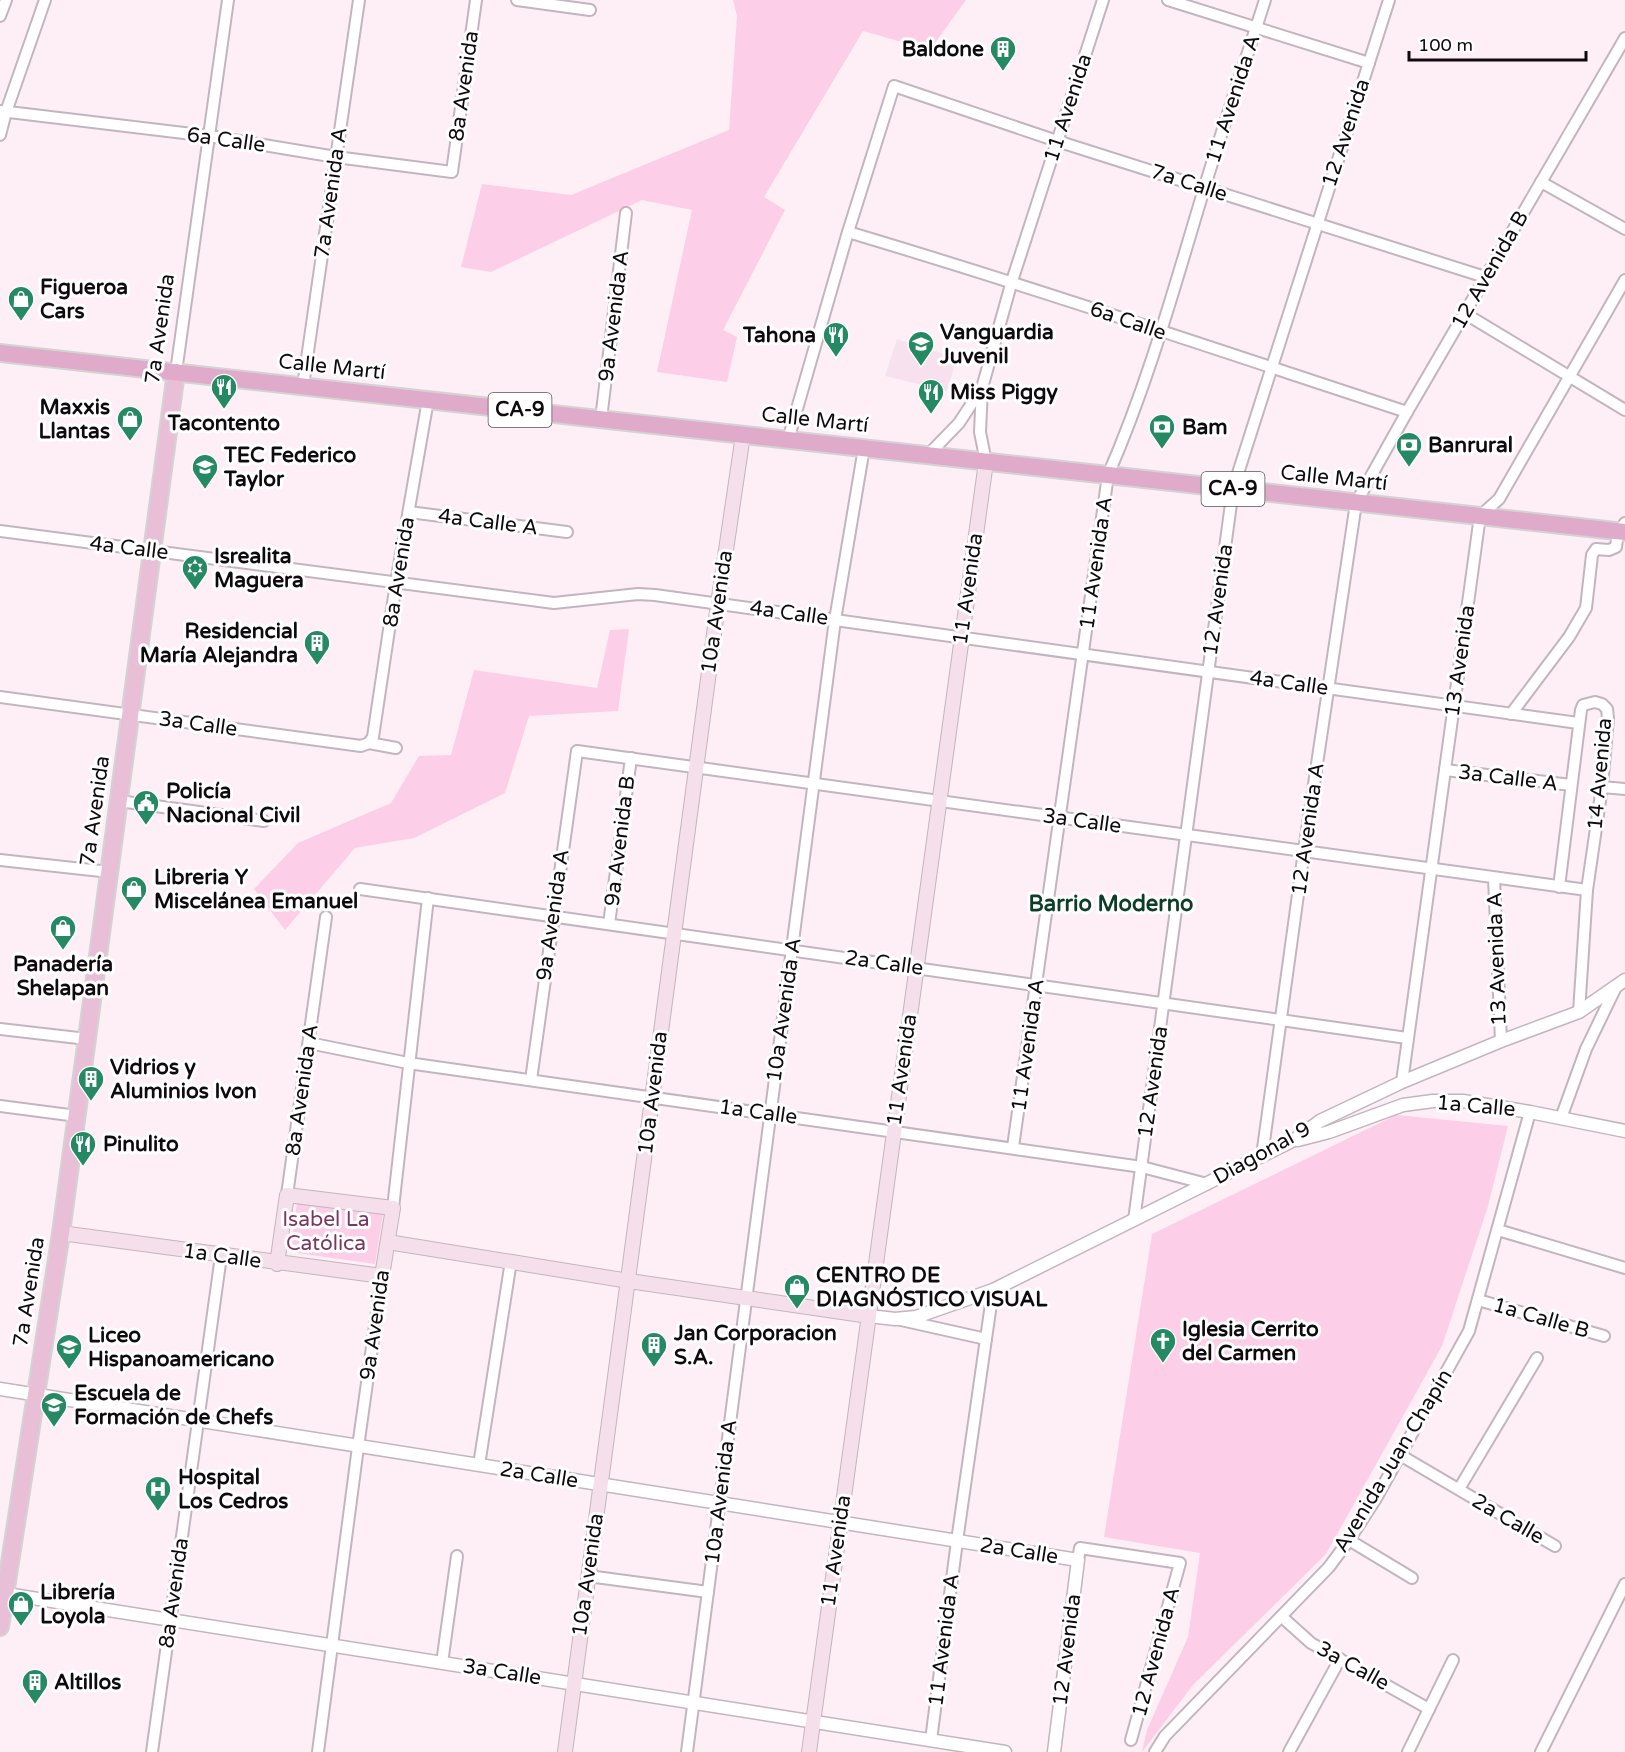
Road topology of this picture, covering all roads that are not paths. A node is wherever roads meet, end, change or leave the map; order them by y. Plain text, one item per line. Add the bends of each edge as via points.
1 (6, 0) edge
2 (45, 0) edge
3 (228, 0) edge
4 (359, 0) edge
5 (476, 0) edge
6 (518, 0) edge
7 (1103, 0) edge
8 (1168, 0) edge
9 (1265, 0) edge
10 (1389, 0) edge
11 (537, 1) edge
12 (590, 10) dead end
13 (0, 16) edge
14 (1256, 28) junction
15 (1625, 38) edge
16 (1621, 53) edge
17 (1369, 63) junction
18 (3, 112) edge
19 (0, 135) edge
20 (209, 136) junction
21 (1057, 141) junction
22 (336, 157) junction
23 (452, 172) joint
24 (1541, 182) junction
25 (1204, 188) junction
26 (626, 213) dead end
27 (1317, 225) junction
28 (1625, 229) edge
29 (848, 232) junction
30 (1485, 277) junction
31 (1625, 280) edge
32 (1012, 281) junction
33 (1464, 313) junction
34 (1160, 332) junction
35 (0, 353) edge
36 (1273, 368) junction
37 (176, 372) junction
38 (1569, 377) junction
39 (303, 386) junction
40 (982, 388) junction
41 (428, 400) junction
42 (1625, 410) edge
43 (1407, 412) junction
44 (601, 419) junction
45 (743, 435) junction
46 (788, 440) junction
47 (864, 448) junction
48 (928, 455) junction
49 (986, 462) junction
50 (1108, 475) junction
51 (1233, 489) junction
52 (1356, 503) junction
53 (409, 512) junction
54 (1480, 516) junction
55 (1623, 529) edge
56 (0, 531) edge
57 (567, 532) dead end
58 (152, 551) junction
59 (396, 583) junction
60 (718, 604) junction
61 (835, 620) junction
62 (962, 638) junction
63 (1083, 654) junction
64 (1208, 672) junction
65 (1329, 689) junction
66 (0, 698) edge
67 (1454, 706) junction
68 (1511, 714) junction
69 (130, 715) junction
70 (1578, 723) junction
71 (369, 743) junction
72 (396, 748) dead end
73 (577, 751) joint
74 (630, 758) junction
75 (696, 767) junction
76 (1444, 770) junction
77 (814, 784) junction
78 (1571, 785) junction
79 (1602, 787) junction
80 (1625, 789) edge
81 (119, 801) junction
82 (939, 801) junction
83 (1060, 818) junction
84 (264, 821) dead end
85 (1186, 835) junction
86 (1304, 851) junction
87 (0, 860) edge
88 (1431, 869) junction
89 (110, 872) junction
90 (1494, 878) junction
91 (1558, 886) junction
92 (360, 889) dead end
93 (1587, 890) junction
94 (428, 898) junction
95 (553, 916) junction
96 (326, 917) dead end
97 (609, 924) junction
98 (674, 934) junction
99 (792, 950) junction
100 (916, 968) junction
101 (1620, 984) edge
102 (1036, 985) junction
103 (1164, 1004) junction
104 (1579, 1012) junction
105 (1281, 1020) junction
106 (0, 1029) edge
107 (1407, 1038) junction
108 (87, 1040) junction
109 (1501, 1041) junction
110 (309, 1043) junction
111 (408, 1063) junction
112 (531, 1080) junction
113 (1402, 1082) junction
114 (652, 1097) junction
115 (0, 1106) edge
116 (1530, 1112) junction
117 (770, 1113) junction
118 (77, 1116) junction
119 (1561, 1118) junction
120 (894, 1131) junction
121 (1625, 1131) edge
122 (1294, 1140) junction
123 (1013, 1147) junction
124 (1262, 1156) junction
125 (1142, 1167) junction
126 (1207, 1184) junction
127 (287, 1195) junction
128 (393, 1208) junction
129 (1134, 1220) junction
130 (1497, 1230) junction
131 (61, 1233) junction
132 (388, 1242) junction
133 (221, 1256) junction
134 (511, 1261) junction
135 (277, 1264) junction
136 (1625, 1268) edge
137 (382, 1276) junction
138 (629, 1281) junction
139 (993, 1290) junction
140 (746, 1298) junction
141 (1478, 1300) junction
142 (869, 1316) junction
143 (895, 1319) junction
144 (1604, 1336) dead end
145 (986, 1339) junction
146 (1537, 1358) dead end
147 (0, 1389) edge
148 (36, 1395) junction
149 (198, 1421) junction
150 (358, 1447) junction
151 (1400, 1455) junction
152 (479, 1465) junction
153 (600, 1485) junction
154 (1459, 1489) junction
155 (719, 1503) junction
156 (839, 1522) junction
157 (1349, 1540) junction
158 (957, 1541) junction
159 (1555, 1546) dead end
160 (1079, 1554) junction
161 (457, 1556) dead end
162 (1180, 1563) joint
163 (588, 1576) junction
164 (1412, 1578) dead end
165 (1625, 1584) edge
166 (708, 1592) junction
167 (2, 1593) edge
168 (1281, 1617) junction
169 (170, 1620) junction
170 (0, 1627) edge
171 (332, 1645) junction
172 (1340, 1659) junction
173 (1453, 1660) dead end
174 (442, 1663) junction
175 (573, 1684) junction
176 (693, 1703) junction
177 (1430, 1708) junction
178 (813, 1722) junction
179 (931, 1740) junction
180 (1131, 1740) dead end
181 (152, 1752) edge
182 (318, 1752) edge
183 (566, 1752) edge
184 (687, 1752) edge
185 (809, 1752) edge
186 (1005, 1752) edge
187 (1054, 1752) edge
188 (1155, 1752) edge
189 (1289, 1752) edge
190 (1408, 1752) edge
191 (1541, 1752) edge

1 - 13 street
2 - 18 street
3 - 20 street, 7a Avenida
4 - 22 street, 7a Avenida A
5 - 23 street, 8a Avenida
6 - 11 street
7 - 21 street, 11 Avenida
8 - 14 street
9 - 14 street, 11 Avenida A
10 - 17 street, 12 Avenida
11 - 12 street
14 - 17 street
14 - 25 street, 11 Avenida A
15 - 16 street, 12 Avenida B
16 - 24 street, 12 Avenida B
17 - 27 street, 12 Avenida
18 - 19 street
18 - 20 street, 6a Calle
20 - 22 street, 6a Calle
20 - 37 street, 7a Avenida
21 - 25 street, 7a Calle
21 - 29 street, 7a Calle via 894,86
21 - 32 street, 11 Avenida
22 - 23 street, 6a Calle
22 - 39 street, 7a Avenida A
24 - 28 street
24 - 30 street, 12 Avenida B
25 - 27 street, 7a Calle
25 - 34 street, 11 Avenida A
26 - 44 street, 9a Avenida A
27 - 30 street, 7a Calle
27 - 36 street, 12 Avenida
29 - 32 street, 6a Calle
29 - 46 street
30 - 33 street, 12 Avenida B
31 - 38 street
32 - 34 street, 6a Calle
32 - 40 street, 11 Avenida
33 - 38 street
33 - 43 street, 12 Avenida B
34 - 36 street, 6a Calle
34 - 50 street, 11 Avenida A
35 - 37 highway, Calle Martí / CA-9
36 - 43 street, 6a Calle
36 - 51 street, 12 Avenida
37 - 39 highway, Calle Martí / CA-9
37 - 58 main road, 7a Avenida
38 - 42 street
38 - 54 street via 1499,499
39 - 41 highway, Calle Martí / CA-9
40 - 48 street, 11 Avenida via 959,423
40 - 49 street, 11 Avenida via 980,432
41 - 44 highway, Calle Martí / CA-9
41 - 53 street, 8a Avenida
43 - 52 street, 12 Avenida B
44 - 45 highway, Calle Martí / CA-9
45 - 46 highway, Calle Martí / CA-9
45 - 60 main road, 10a Avenida
46 - 47 highway, Calle Martí / CA-9
47 - 48 highway, Calle Martí / CA-9
47 - 61 street, 10a Avenida A
48 - 49 highway, Calle Martí / CA-9
49 - 50 highway, Calle Martí / CA-9
49 - 62 main road, 11 Avenida
50 - 51 highway, Calle Martí / CA-9
50 - 63 street, 11 Avenida A
51 - 52 highway, Calle Martí / CA-9
51 - 64 street, 12 Avenida
52 - 54 highway, Calle Martí / CA-9
52 - 65 street, 12 Avenida A
53 - 57 street, 4a Calle A
53 - 59 street, 8a Avenida
54 - 55 highway, Calle Martí / CA-9
54 - 67 street, 13 Avenida
55 - 68 street via 1616,547 1596,549 1592,555 1586,609
56 - 58 street, 4a Calle
58 - 59 street, 4a Calle
58 - 69 main road, 7a Avenida
59 - 60 street, 4a Calle via 554,603 638,594
59 - 71 street, 8a Avenida
60 - 61 street, 4a Calle
60 - 75 main road, 10a Avenida
61 - 62 street, 4a Calle
61 - 77 street, 10a Avenida A
62 - 63 street, 4a Calle
62 - 82 main road, 11 Avenida
63 - 64 street, 4a Calle
63 - 83 street, 11 Avenida A
64 - 65 street, 4a Calle
64 - 85 street, 12 Avenida
65 - 67 street, 4a Calle
65 - 86 street, 12 Avenida A
66 - 69 street, 3a Calle
67 - 68 street, 4a Calle
67 - 76 street, 13 Avenida
68 - 70 street, 4a Calle
69 - 71 street, 3a Calle via 361,746
69 - 81 main road, 7a Avenida
70 - 78 street, 14 Avenida
70 - 79 street, 14 Avenida via 1583,705 1595,702 1607,709
71 - 72 street, 3a Calle
73 - 74 street, 3a Calle
73 - 95 street, 9a Avenida A
74 - 75 street, 3a Calle
74 - 97 street, 9a Avenida B
75 - 77 street, 3a Calle
75 - 98 main road, 10a Avenida
76 - 78 street, 3a Calle A
76 - 88 street, 13 Avenida
77 - 82 street, 3a Calle
77 - 99 street, 10a Avenida A
78 - 91 street, 14 Avenida
79 - 80 street
79 - 93 street, 14 Avenida
81 - 84 street
81 - 89 main road, 7a Avenida
82 - 83 street, 3a Calle
82 - 100 main road, 11 Avenida
83 - 85 street, 3a Calle
83 - 102 street, 11 Avenida A
85 - 86 street, 3a Calle
85 - 103 street, 12 Avenida
86 - 88 street, 3a Calle
86 - 105 street, 12 Avenida A
87 - 89 street
88 - 90 street, 3a Calle
88 - 107 street, 13 Avenida
89 - 108 main road, 7a Avenida
90 - 91 street, 3a Calle
90 - 109 street, 13 Avenida A
91 - 93 street, 3a Calle
92 - 94 street, 2a Calle
93 - 104 street, 14 Avenida
94 - 95 street, 2a Calle
94 - 111 street, 9a Avenida
95 - 97 street, 2a Calle
95 - 112 street, 9a Avenida A
96 - 110 street, 8a Avenida A
97 - 98 street, 2a Calle
98 - 99 street, 2a Calle
98 - 114 main road, 10a Avenida
99 - 100 street, 2a Calle
99 - 117 street, 10a Avenida A
100 - 102 street, 2a Calle
100 - 120 main road, 11 Avenida
101 - 104 street, Diagonal 9
101 - 119 street via 1586,1049
102 - 103 street, 2a Calle
102 - 123 street, 11 Avenida A
103 - 105 street, 2a Calle
103 - 125 street, 12 Avenida
104 - 109 street, Diagonal 9
105 - 107 street, 2a Calle
105 - 124 street, 12 Avenida A
106 - 108 street
107 - 113 street, 13 Avenida
108 - 118 main road, 7a Avenida
109 - 113 street, Diagonal 9
110 - 111 street, 1a Calle
110 - 127 street, 8a Avenida A
111 - 112 street, 1a Calle
111 - 128 street, 9a Avenida
112 - 114 street, 1a Calle
113 - 122 street, Diagonal 9 via 1320,1120
114 - 117 street, 1a Calle
114 - 138 main road, 10a Avenida
115 - 118 street
116 - 119 street, 1a Calle
116 - 122 street, 1a Calle via 1463,1101 1433,1101 1403,1105 1329,1132
116 - 130 street, Avenida Juan Chapín
117 - 120 street, 1a Calle
117 - 140 street, 10a Avenida A
118 - 131 main road, 7a Avenida
119 - 121 street, 1a Calle
120 - 123 street, 1a Calle
120 - 142 main road, 11 Avenida
122 - 124 street, Diagonal 9
123 - 125 street, 1a Calle
124 - 126 street, Diagonal 9
125 - 126 street, 1a Calle
125 - 129 street, 12 Avenida
126 - 129 street, Diagonal 9
127 - 128 main road
127 - 135 main road, 8a Avenida A
128 - 132 main road, 9a Avenida
129 - 139 street, Diagonal 9
130 - 136 street
130 - 141 street, Avenida Juan Chapín
131 - 133 main road, 1a Calle
131 - 148 main road, 7a Avenida
132 - 134 main road
132 - 137 main road, 9a Avenida
133 - 135 main road, 1a Calle
133 - 149 street, 8a Avenida
134 - 138 main road
134 - 152 street
135 - 137 main road, 1a Calle
137 - 150 street, 9a Avenida
138 - 140 main road
138 - 153 main road, 10a Avenida
139 - 143 street, Diagonal 9 via 937,1311
139 - 145 street, 11 Avenida A
140 - 142 main road
140 - 155 street, 10a Avenida A
141 - 144 street, 1a Calle B
141 - 151 street, Avenida Juan Chapín via 1469,1331
142 - 143 street
142 - 156 main road, 11 Avenida
143 - 145 street
145 - 158 street, 11 Avenida A
146 - 154 street
147 - 148 street, 2a Calle
148 - 149 street, 2a Calle
148 - 167 main road, 7a Avenida
149 - 150 street, 2a Calle
149 - 169 street, 8a Avenida
150 - 152 street, 2a Calle
150 - 171 street, 9a Avenida
151 - 154 street, 2a Calle
151 - 157 street, Avenida Juan Chapín
152 - 153 street, 2a Calle
153 - 155 street, 2a Calle
153 - 163 main road, 10a Avenida
154 - 159 street, 2a Calle
155 - 156 street, 2a Calle
155 - 166 street, 10a Avenida A
156 - 158 street, 2a Calle
156 - 178 main road, 11 Avenida
157 - 164 street
157 - 168 street, Avenida Juan Chapín
158 - 160 street, 2a Calle
158 - 179 street, 11 Avenida A
160 - 162 street, 2a Calle
160 - 187 street, 12 Avenida
161 - 174 street
162 - 180 street, 12 Avenida A
163 - 166 street
163 - 175 main road, 10a Avenida
165 - 191 street
166 - 176 street, 10a Avenida A
167 - 169 street, 3a Calle
167 - 170 main road, 7a Avenida
168 - 172 street, 3a Calle via 1311,1643
168 - 188 street, Avenida Juan Chapín via 1165,1736
169 - 171 street, 3a Calle
169 - 181 street, 8a Avenida
171 - 174 street, 3a Calle
171 - 182 street, 9a Avenida
172 - 177 street, 3a Calle
172 - 189 street
173 - 177 street
174 - 175 street, 3a Calle
175 - 176 street, 3a Calle
175 - 183 main road, 10a Avenida
176 - 178 street, 3a Calle
176 - 184 street, 10a Avenida A
177 - 190 street
178 - 179 street, 3a Calle
178 - 185 main road, 11 Avenida
179 - 186 street, 3a Calle

